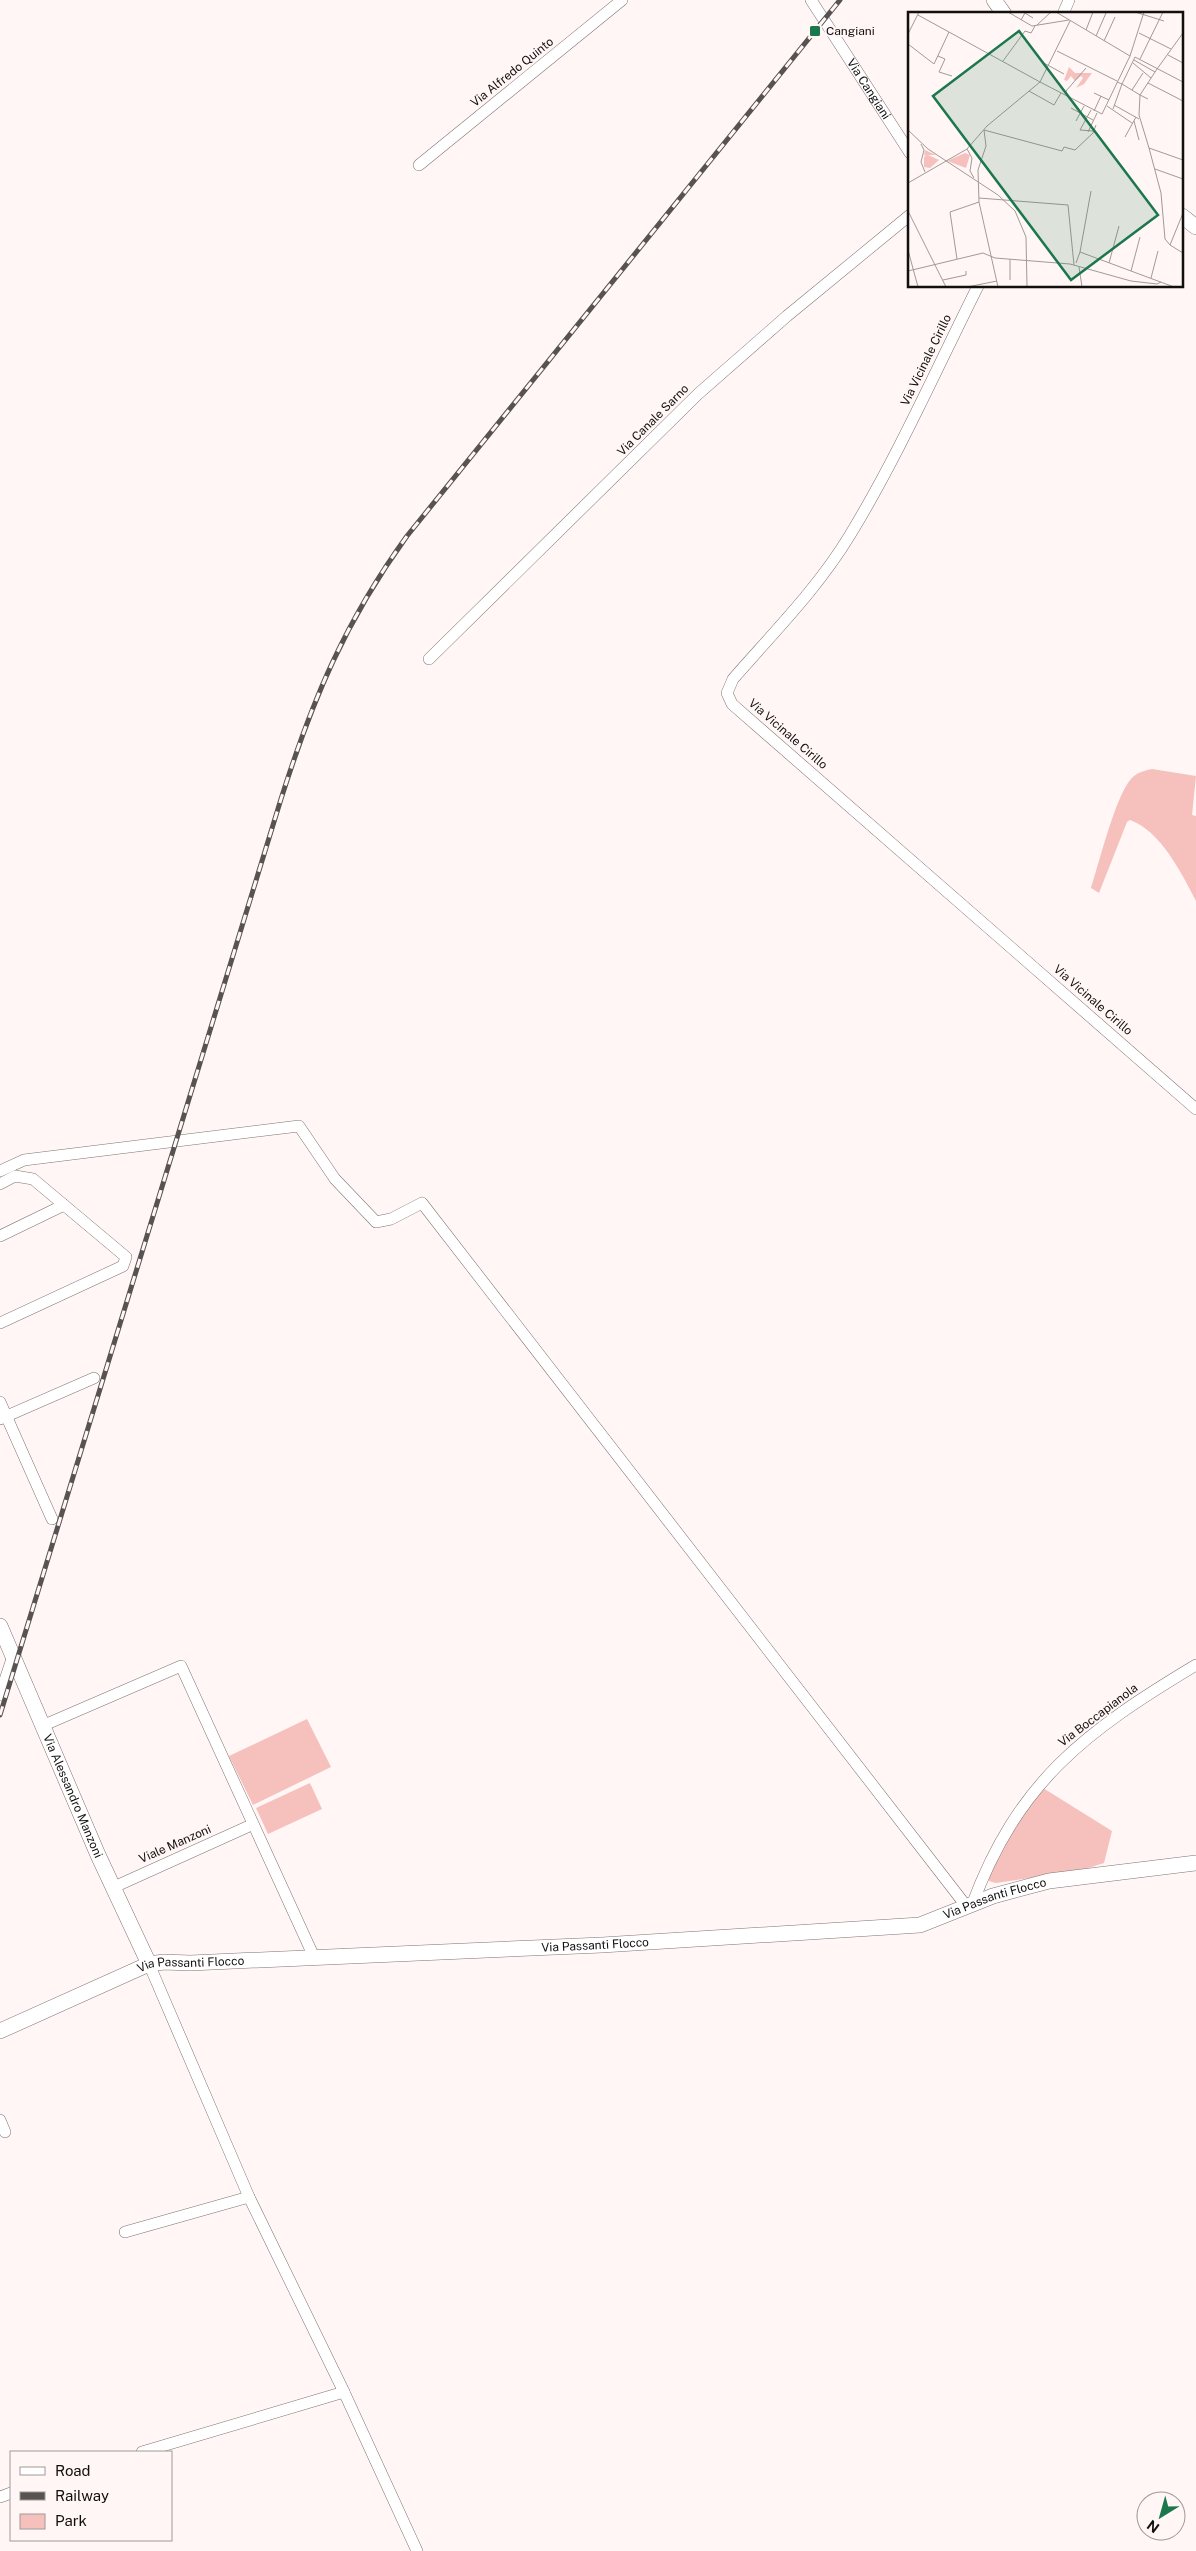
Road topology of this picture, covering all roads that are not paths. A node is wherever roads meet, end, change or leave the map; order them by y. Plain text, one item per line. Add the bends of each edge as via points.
1 (622, 0) edge
2 (811, 0) edge
3 (994, 0) edge
4 (1069, 0) edge
5 (1003, 12) edge
6 (1064, 12) edge
7 (908, 150) edge
8 (419, 165) dead end
9 (908, 217) edge
10 (1184, 218) edge
11 (1196, 227) edge
12 (977, 288) edge
13 (429, 659) dead end
14 (1196, 1109) edge
15 (0, 1171) edge
16 (0, 1184) edge
17 (64, 1205) junction
18 (0, 1236) edge
19 (0, 1323) edge
20 (94, 1378) dead end
21 (0, 1402) edge
22 (3, 1418) edge
23 (52, 1518) dead end
24 (0, 1626) edge
25 (13, 1656) junction
26 (1196, 1665) edge
27 (0, 1695) edge
28 (42, 1726) junction
29 (247, 1827) dead end
30 (1196, 1863) edge
31 (114, 1887) junction
32 (969, 1906) junction
33 (314, 1958) junction
34 (149, 1964) junction
35 (0, 2031) edge
36 (0, 2120) edge
37 (5, 2132) dead end
38 (249, 2197) junction
39 (125, 2232) dead end
40 (344, 2392) junction
41 (145, 2451) edge
42 (417, 2551) edge

1 - 8 street, Via Alfredo Quinto
2 - 7 street, Via Cangiani
3 - 5 main road
4 - 6 street
9 - 13 street, Via Canale Sarno via 698,394
10 - 11 main road
12 - 14 street, Via Vicinale Cirillo via 893,457 849,536 816,582 733,679 728,693 732,704
15 - 32 street via 24,1160 299,1126 335,1179 376,1222 392,1219 422,1203
16 - 17 street via 15,1176 25,1176 34,1179
17 - 18 street
17 - 19 street via 126,1257 123,1266
20 - 22 street
21 - 22 street
22 - 23 street
24 - 25 main road, Via Alessandro Manzoni
25 - 27 street
25 - 28 main road, Via Alessandro Manzoni
26 - 32 street, Via Boccapianola via 1129,1706 1085,1739 1041,1782 1006,1830
28 - 31 main road, Via Alessandro Manzoni
28 - 33 street via 181,1666
29 - 31 street, Viale Manzoni
30 - 32 main road, Via Passanti Flocco via 1050,1881
31 - 34 main road, Via Alessandro Manzoni
32 - 33 main road, Via Passanti Flocco via 920,1925 847,1931
33 - 34 main road, Via Passanti Flocco
34 - 35 main road, Via Passanti Flocco
34 - 38 street
36 - 37 street
38 - 39 street
38 - 40 street
40 - 41 street
40 - 42 street

